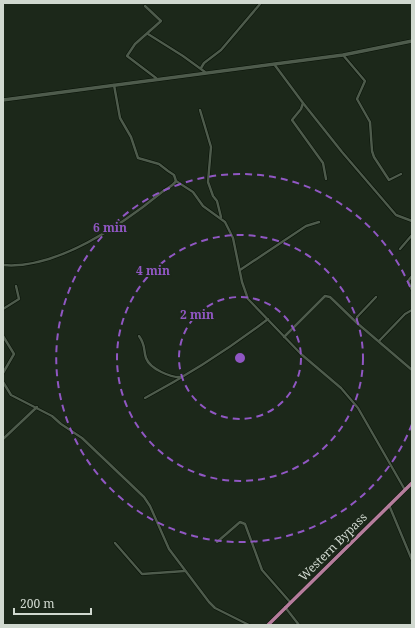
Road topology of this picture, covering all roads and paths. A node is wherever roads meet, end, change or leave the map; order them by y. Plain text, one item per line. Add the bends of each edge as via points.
1 (260, 4) dead end
2 (145, 6) dead end
3 (148, 34) junction
4 (412, 41) edge
5 (343, 55) junction
6 (274, 63) junction
7 (201, 68) junction
8 (206, 72) junction
9 (156, 78) junction
10 (114, 84) junction
11 (3, 100) edge
12 (303, 103) junction
13 (200, 110) dead end
14 (401, 174) dead end
15 (326, 179) dead end
16 (176, 181) junction
17 (221, 218) junction
18 (412, 220) edge
19 (319, 222) dead end
20 (412, 235) edge
21 (400, 249) dead end
22 (3, 265) edge
23 (240, 270) junction
24 (412, 276) edge
25 (16, 286) dead end
26 (412, 290) edge
27 (376, 297) dead end
28 (3, 309) edge
29 (412, 310) edge
30 (268, 319) junction
31 (357, 323) junction
32 (3, 336) edge
33 (140, 336) dead end
34 (284, 337) junction
35 (378, 341) junction
36 (412, 370) edge
37 (3, 373) edge
38 (190, 374) junction
39 (3, 382) edge
40 (145, 398) dead end
41 (37, 407) junction
42 (3, 439) edge
43 (412, 483) edge
44 (405, 490) junction
45 (389, 505) junction
46 (217, 542) dead end
47 (115, 543) dead end
48 (412, 560) edge
49 (185, 571) junction
50 (290, 602) junction
51 (285, 607) junction
52 (249, 625) edge
53 (268, 625) edge
54 (299, 625) edge

1 - 7 street via 221,50
2 - 3 street via 161,20
3 - 7 street
3 - 9 street via 135,44 127,56
4 - 5 street
5 - 6 street
5 - 14 street via 365,81 357,99 370,122 374,157 389,180
6 - 8 street
6 - 12 street
7 - 8 street
8 - 9 street
9 - 10 street
10 - 11 street
10 - 16 street via 120,118 131,137 138,158 159,164 174,175
12 - 15 street via 292,120 323,163
12 - 18 street via 396,215
13 - 17 street via 211,147 208,182 217,201
16 - 17 street via 193,192 203,206
16 - 22 street via 140,210 85,244 28,264
17 - 23 street via 233,238
19 - 23 street via 306,226
20 - 21 street
23 - 30 street via 248,300
24 - 26 street via 408,281
25 - 28 street via 19,299
27 - 31 street via 357,317
29 - 35 street
30 - 34 street
30 - 38 street
31 - 34 street via 330,296 325,296
31 - 35 street
32 - 37 street via 14,354
33 - 38 street via 146,358 154,369 177,377
34 - 44 street via 342,388 358,408
35 - 36 street
38 - 40 street
39 - 41 street via 11,395
41 - 42 street
41 - 49 street via 86,441 144,497 165,542
43 - 44 main road, Western Bypass
44 - 45 main road, Western Bypass
45 - 48 street
45 - 50 main road, Western Bypass
46 - 50 street via 240,522 245,524 262,570
47 - 49 street via 142,574
49 - 52 street via 215,608
50 - 51 main road, Western Bypass
51 - 53 main road, Western Bypass
51 - 54 street

